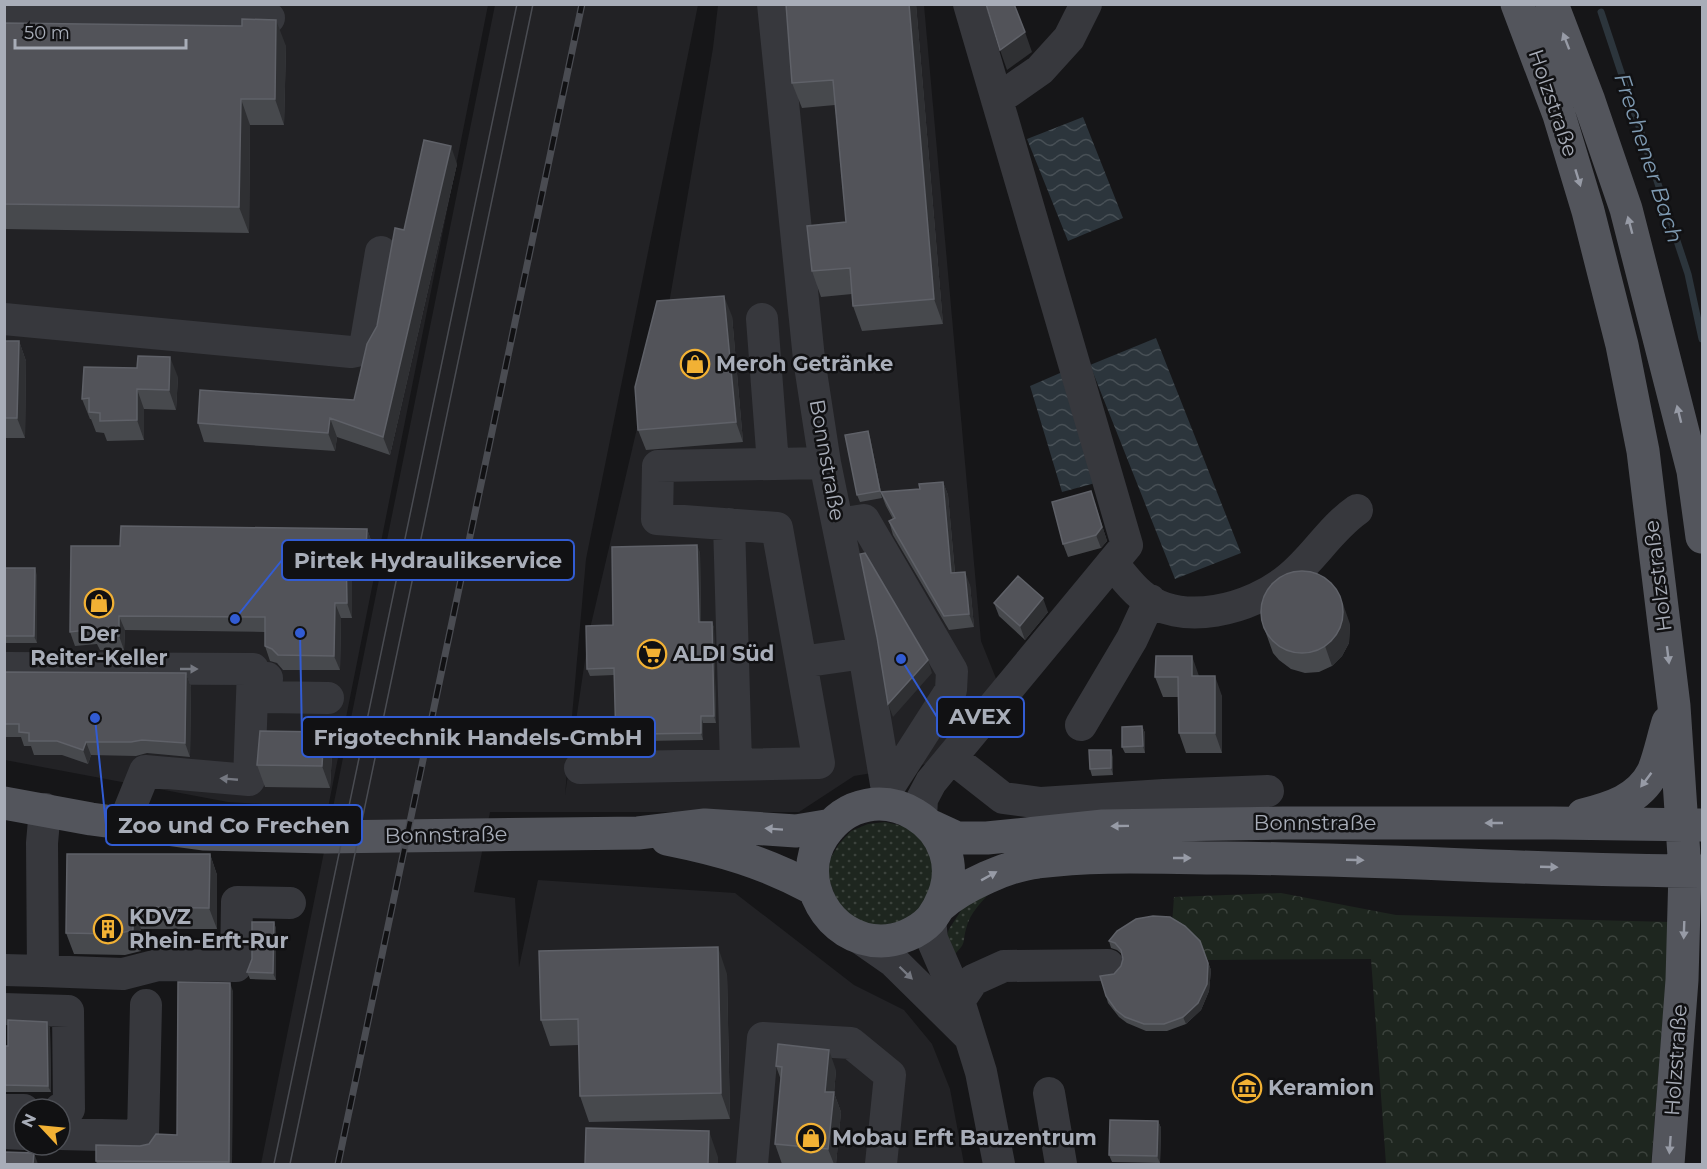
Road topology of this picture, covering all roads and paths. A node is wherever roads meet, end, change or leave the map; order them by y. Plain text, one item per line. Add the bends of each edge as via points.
1 (773, 4) edge
2 (969, 4) edge
3 (1517, 4) edge
4 (1552, 4) edge
5 (1082, 7) edge
6 (4, 14) edge
7 (269, 18) edge
8 (997, 100) junction
9 (381, 252) dead end
10 (4, 318) edge
11 (762, 319) dead end
12 (825, 463) junction
13 (773, 464) junction
14 (1357, 510) dead end
15 (729, 524) junction
16 (838, 524) junction
17 (1702, 537) edge
18 (1112, 563) junction
19 (1150, 600) junction
20 (864, 653) junction
21 (801, 662) junction
22 (4, 668) edge
23 (252, 677) junction
24 (328, 698) dead end
25 (1674, 706) junction
26 (1081, 725) dead end
27 (952, 758) junction
28 (736, 764) junction
29 (580, 768) dead end
30 (1268, 791) dead end
31 (886, 797) junction
32 (4, 803) edge
33 (45, 809) junction
34 (926, 822) junction
35 (124, 823) junction
36 (1553, 823) junction
37 (832, 825) junction
38 (1692, 826) edge
39 (638, 833) junction
40 (1694, 871) edge
41 (814, 889) junction
42 (290, 903) dead end
43 (934, 913) junction
44 (860, 938) junction
45 (1108, 966) dead end
46 (4, 970) edge
47 (43, 971) junction
48 (959, 1000) junction
49 (146, 1005) dead end
50 (4, 1009) edge
51 (968, 1036) junction
52 (1049, 1093) dead end
53 (69, 1097) edge
54 (72, 1134) edge
55 (752, 1164) edge
56 (881, 1164) edge
57 (999, 1164) edge
58 (1060, 1164) edge
59 (1668, 1164) edge

1 - 12 street, Bonnstraße via 809,359
2 - 8 street
3 -> 25 main road, Holzstraße via 1563,126 1622,345 1643,451
17 -> 4 main road, Holzstraße via 1693,471 1626,209
5 - 8 street via 1069,38 1040,70
6 - 7 street
8 - 18 street via 1127,545
9 - 10 street via 366,341 361,350 351,352
11 - 13 street
12 - 13 street
12 - 16 street, Bonnstraße
13 - 15 street via 657,466 657,519
14 - 19 street via 1288,579 1253,601 1214,612 1170,611
15 - 21 street via 777,528
15 - 28 street
16 - 20 street, Bonnstraße
16 - 31 street via 864,520 952,671 951,690
18 - 19 street via 1140,595
18 - 27 street
19 - 26 street via 1132,639
20 - 21 street
20 - 31 street, Bonnstraße
21 - 28 street via 819,763
22 -> 23 street via 253,669
23 - 24 street via 267,678 266,697
23 -> 35 street via 249,780 146,771
25 -> 36 main road via 1653,772 1643,786 1628,800
25 - 38 main road, Holzstraße
27 - 30 street via 1003,798 1041,803
27 - 34 street via 922,799
28 - 29 street
31 - 34 main road
31 - 37 main road via 847,813
32 - 33 main road, Bonnstraße
33 - 35 main road, Bonnstraße
33 - 47 street
36 -> 34 main road, Bonnstraße via 1103,826 957,838
34 - 43 main road via 942,842 948,860 948,879
35 - 39 main road, Bonnstraße via 203,834 314,837
36 - 38 main road, Bonnstraße
37 -> 39 main road, Bonnstraße via 796,831 705,825
37 - 41 main road via 815,854
38 - 40 main road, Holzstraße
39 - 41 main road, Bonnstraße via 738,855
43 -> 40 main road, Bonnstraße via 998,872 1036,862 1106,857 1296,858
40 -> 59 main road, Holzstraße
41 - 44 main road via 829,917
42 - 47 street via 237,902 236,966 158,965 123,974
43 - 44 main road via 919,929 901,938
43 - 48 street via 932,939
44 -> 51 street via 893,961
45 - 48 street via 1004,966 973,980
46 - 47 street
48 - 51 street
49 - 54 street via 143,1136
50 - 53 street via 68,1011
51 - 57 street via 981,1072
52 - 58 street
55 - 56 street via 763,1038 852,1043 890,1075

